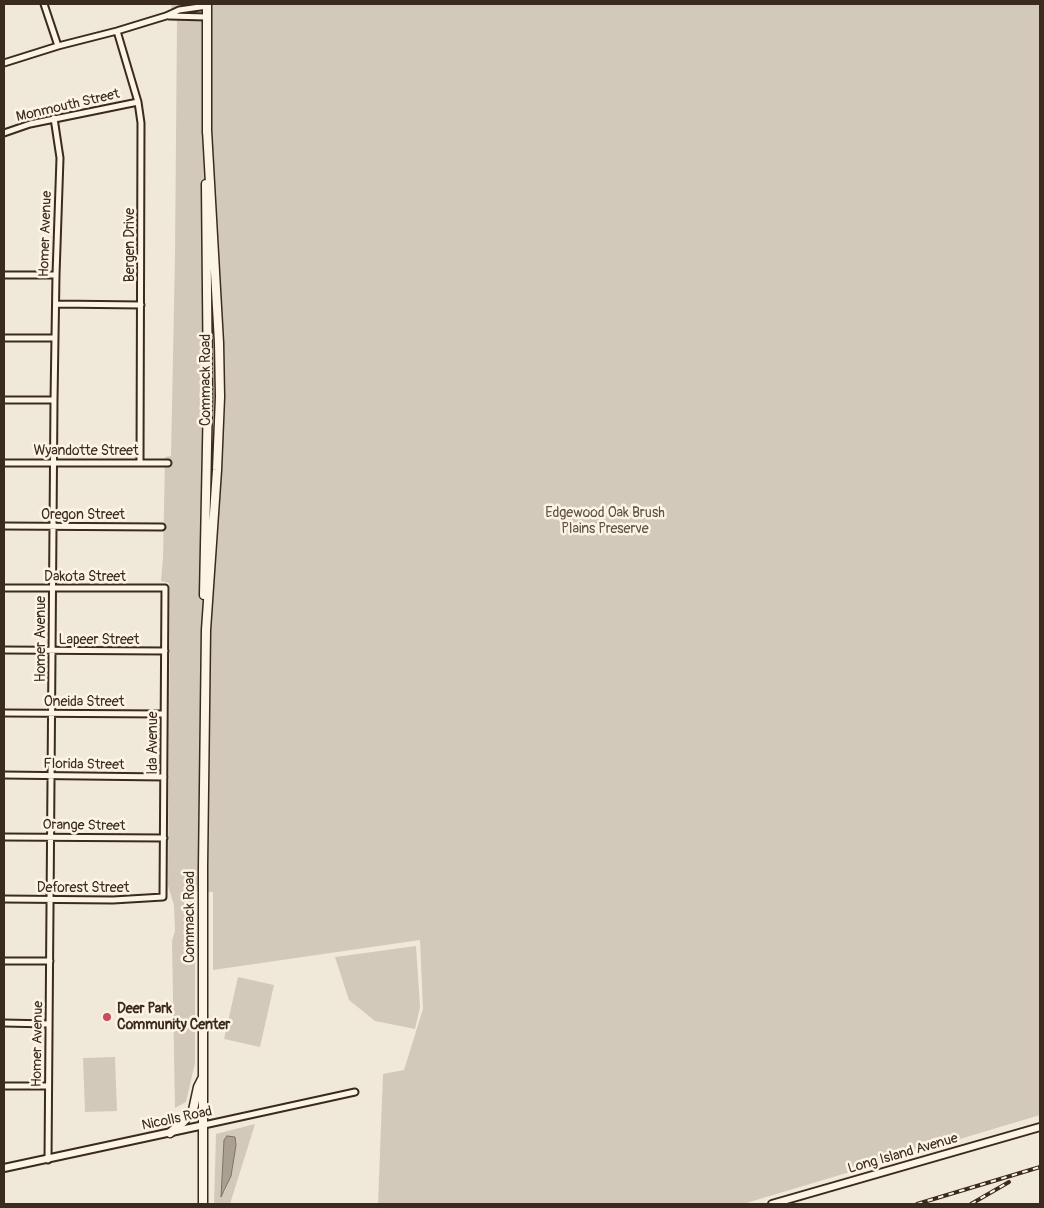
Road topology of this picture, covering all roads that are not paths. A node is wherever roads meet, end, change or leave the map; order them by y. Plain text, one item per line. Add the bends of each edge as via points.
1 (44, 4) edge
2 (207, 5) edge
3 (166, 16) junction
4 (207, 17) junction
5 (117, 31) junction
6 (58, 46) junction
7 (4, 63) edge
8 (138, 102) junction
9 (54, 118) junction
10 (207, 130) junction
11 (4, 132) edge
12 (4, 275) edge
13 (56, 275) junction
14 (56, 304) junction
15 (141, 305) junction
16 (4, 338) edge
17 (55, 338) junction
18 (4, 400) edge
19 (54, 400) junction
20 (4, 462) edge
21 (54, 463) junction
22 (140, 463) junction
23 (168, 463) dead end
24 (4, 526) edge
25 (53, 527) junction
26 (162, 527) dead end
27 (4, 588) edge
28 (52, 588) junction
29 (166, 588) joint
30 (206, 630) junction
31 (4, 650) edge
32 (52, 651) junction
33 (165, 651) junction
34 (4, 713) edge
35 (52, 713) junction
36 (164, 714) junction
37 (4, 775) edge
38 (52, 776) junction
39 (164, 777) junction
40 (4, 837) edge
41 (51, 837) junction
42 (164, 838) junction
43 (162, 897) joint
44 (4, 899) edge
45 (50, 899) junction
46 (4, 961) edge
47 (50, 961) junction
48 (4, 1023) edge
49 (49, 1024) junction
50 (203, 1077) junction
51 (4, 1086) edge
52 (48, 1086) junction
53 (355, 1092) dead end
54 (204, 1125) junction
55 (1040, 1127) edge
56 (170, 1133) junction
57 (48, 1160) junction
58 (4, 1168) edge
59 (203, 1204) edge
60 (772, 1204) edge

1 - 6 street
2 - 3 street
2 - 4 main road, Commack Road
3 - 4 street
3 - 5 street
4 - 10 main road, Commack Road
5 - 6 street
5 - 8 street, Bergen Drive
6 - 7 street
8 - 9 street, Monmouth Street
8 - 15 street, Bergen Drive via 142,182
9 - 11 street, Monmouth Street
9 - 13 street, Homer Avenue via 60,158
10 - 30 main road, Commack Road
10 - 30 main road, Commack Road via 220,397
12 - 13 street
13 - 14 street, Homer Avenue
14 - 15 street
14 - 17 street, Homer Avenue
15 - 22 street, Bergen Drive
16 - 17 street
17 - 19 street, Homer Avenue
18 - 19 street
19 - 21 street, Homer Avenue
20 - 21 street, Wyandotte Street
21 - 22 street, Wyandotte Street
21 - 25 street, Homer Avenue
22 - 23 street, Wyandotte Street
24 - 25 street, Oregon Street
25 - 26 street, Oregon Street
25 - 28 street, Homer Avenue
27 - 28 street, Dakota Street
28 - 29 street, Dakota Street
28 - 32 street, Homer Avenue
29 - 33 street, Ida Avenue
30 - 50 main road, Commack Road
31 - 32 street, Lapeer Street
32 - 33 street, Lapeer Street
32 - 35 street, Homer Avenue
33 - 36 street, Ida Avenue
34 - 35 street, Oneida Street
35 - 36 street, Oneida Street
35 - 38 street, Homer Avenue
36 - 39 street, Ida Avenue
37 - 38 street, Florida Street
38 - 39 street, Florida Street
38 - 41 street, Homer Avenue
39 - 42 street, Ida Avenue
40 - 41 street, Orange Street
41 - 42 street, Orange Street
41 - 45 street, Homer Avenue
42 - 43 street, Ida Avenue
43 - 45 street, Deforest Street
44 - 45 street, Deforest Street
45 - 47 street, Homer Avenue
46 - 47 street
47 - 49 street, Homer Avenue
48 - 49 street
49 - 52 street, Homer Avenue
50 - 54 main road, Commack Road
50 - 56 main road via 193,1110
51 - 52 street
52 - 57 street, Homer Avenue
53 - 54 street, Nicolls Road
54 - 56 street, Nicolls Road
54 - 59 main road, Commack Road
55 - 60 street, Long Island Avenue
56 - 57 street, Nicolls Road
57 - 58 street, Nicolls Road

